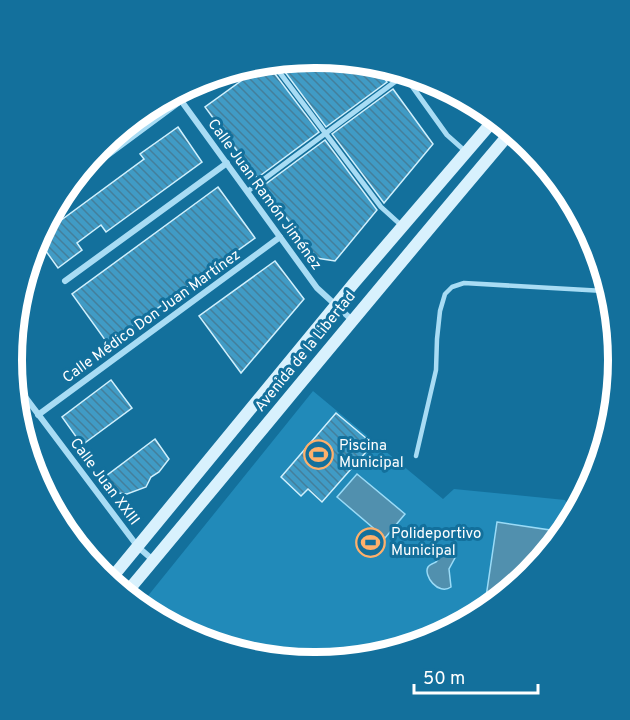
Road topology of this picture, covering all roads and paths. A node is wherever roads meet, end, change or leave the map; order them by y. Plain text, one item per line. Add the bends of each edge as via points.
1 (278, 70) edge
2 (398, 79) edge
3 (410, 83) edge
4 (181, 101) edge
5 (163, 111) edge
6 (489, 125) edge
7 (326, 134) junction
8 (506, 138) edge
9 (466, 152) junction
10 (106, 155) edge
11 (227, 163) junction
12 (248, 191) junction
13 (402, 226) junction
14 (280, 237) junction
15 (65, 281) dead end
16 (599, 291) edge
17 (336, 305) junction
18 (352, 320) junction
19 (25, 397) edge
20 (38, 415) junction
21 (416, 456) dead end
22 (138, 548) junction
23 (153, 560) junction
24 (115, 574) edge
25 (131, 587) edge

1 - 7 street
2 - 7 street
3 - 9 street via 447,135
4 - 11 street, Calle Juan Ramón Jiménez
5 - 10 street
6 - 9 main road
7 - 12 street
7 - 13 street via 381,207
8 - 18 main road, Avenida de la Libertad
9 - 13 main road
11 - 12 street, Calle Juan Ramón Jiménez
11 - 15 street
12 - 14 street, Calle Juan Ramón Jiménez
13 - 17 main road
14 - 17 street, Calle Juan Ramón Jiménez via 317,288
14 - 20 street, Calle Médico Don Juan Martínez
16 - 21 lane via 464,283 452,287 445,294 440,311 436,370
17 - 18 street, Calle Juan Ramón Jiménez
17 - 22 main road
18 - 23 main road, Avenida de la Libertad
19 - 20 street, Calle Juan XXIII
20 - 22 street, Calle Juan XXIII
22 - 23 street, Calle Juan XXIII
22 - 24 main road
23 - 25 main road, Avenida de la Libertad

